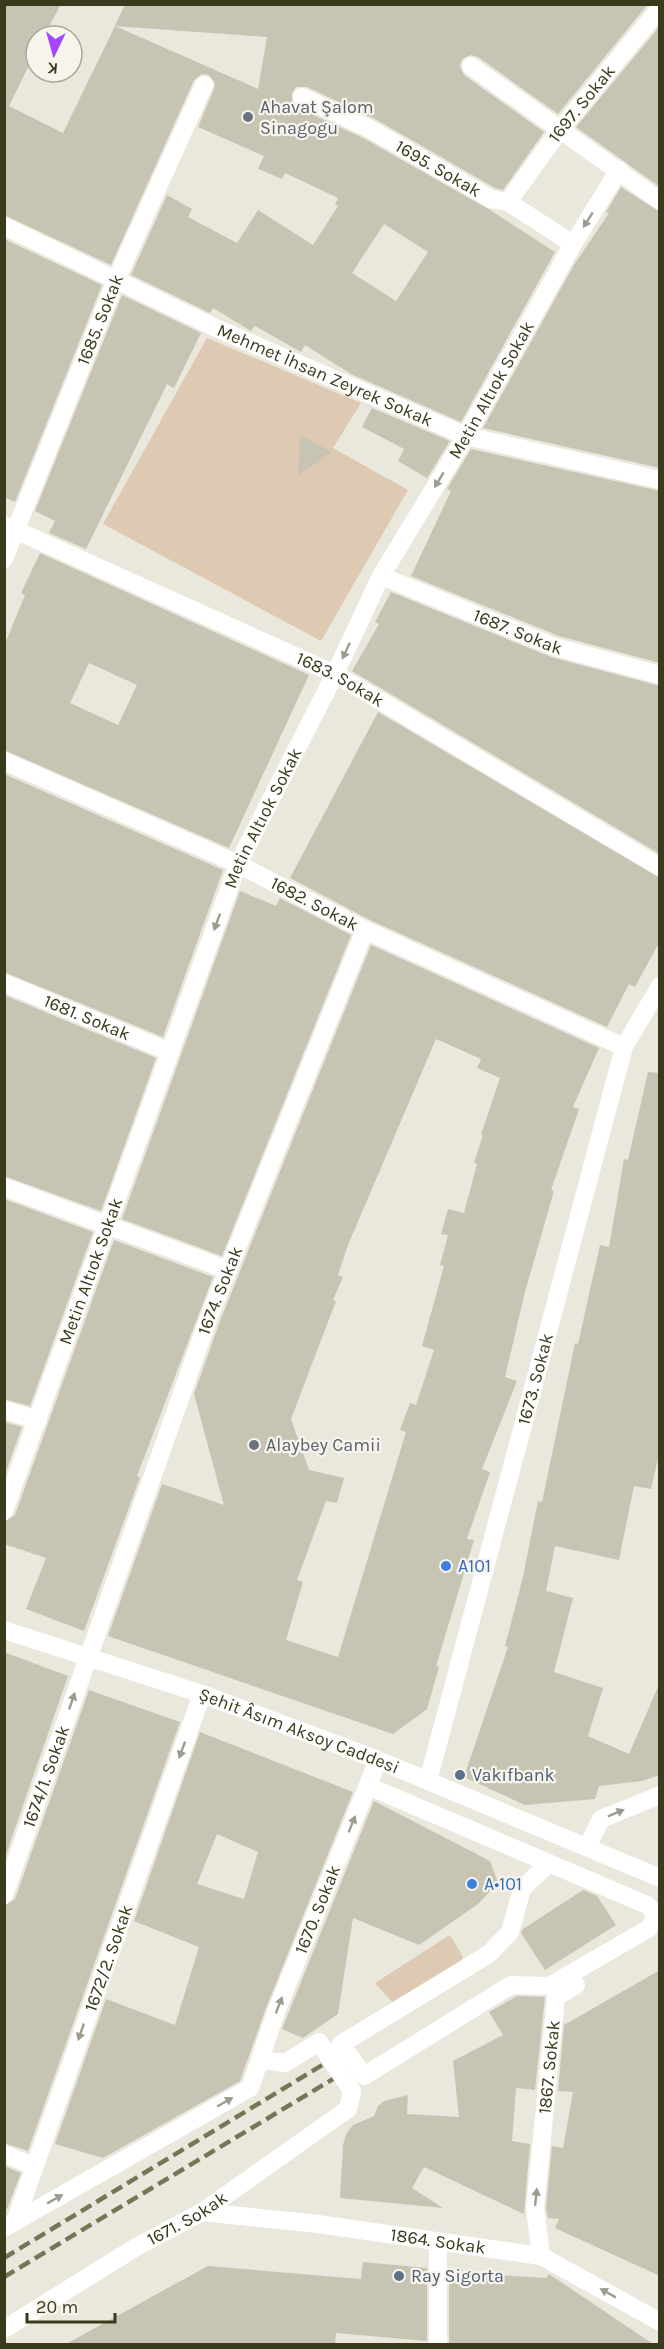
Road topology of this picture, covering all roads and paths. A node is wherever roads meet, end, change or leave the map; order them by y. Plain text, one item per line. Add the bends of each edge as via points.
1 (660, 8) edge
2 (471, 66) dead end
3 (204, 85) dead end
4 (302, 97) dead end
5 (559, 131) junction
6 (619, 170) junction
7 (660, 201) edge
8 (508, 202) junction
9 (4, 226) edge
10 (573, 244) junction
11 (117, 280) junction
12 (466, 436) junction
13 (660, 480) edge
14 (10, 527) edge
15 (4, 559) edge
16 (381, 576) junction
17 (335, 674) junction
18 (660, 675) edge
19 (4, 761) edge
20 (238, 864) junction
21 (660, 867) edge
22 (365, 930) junction
23 (4, 982) edge
24 (660, 986) edge
25 (624, 1047) junction
26 (170, 1052) junction
27 (4, 1187) edge
28 (106, 1226) junction
29 (228, 1270) junction
30 (4, 1410) edge
31 (38, 1420) junction
32 (4, 1511) edge
33 (4, 1630) edge
34 (88, 1657) junction
35 (202, 1695) junction
36 (378, 1760) junction
37 (428, 1781) junction
38 (368, 1786) junction
39 (660, 1795) edge
40 (587, 1847) junction
41 (549, 1863) junction
42 (660, 1878) edge
43 (4, 1895) edge
44 (660, 1934) edge
45 (261, 2060) junction
46 (4, 2154) edge
47 (34, 2166) junction
48 (202, 2212) junction
49 (10, 2225) edge
50 (438, 2243) junction
51 (541, 2256) junction
52 (660, 2322) edge
53 (4, 2329) edge
54 (438, 2344) edge

1 - 5 street, 1697. Sokak
2 - 5 street
3 - 11 street, 1685. Sokak
4 - 8 street, 1695. Sokak via 370,129 491,199
5 - 6 street
5 - 8 street, 1697. Sokak
6 - 7 street
6 -> 10 street, Metin Altıok Sokak
8 - 10 street, 1695. Sokak
9 - 11 street, Mehmet İhsan Zeyrek Sokak
10 - 12 street, Metin Altıok Sokak
11 - 12 street, Mehmet İhsan Zeyrek Sokak via 218,329
11 - 14 street, 1685. Sokak
12 - 13 street, Mehmet İhsan Zeyrek Sokak
12 -> 16 street, Metin Altıok Sokak
14 - 15 street, 1685. Sokak
14 - 17 street, 1683. Sokak
16 -> 17 street, Metin Altıok Sokak
16 - 18 street, 1687. Sokak via 555,646
17 - 20 street, Metin Altıok Sokak
17 - 21 street, 1683. Sokak
19 - 20 street, 1682. Sokak
20 - 22 street, 1682. Sokak
20 -> 26 street, Metin Altıok Sokak
22 - 25 street, 1682. Sokak
22 - 29 street, 1674. Sokak
23 - 26 street, 1681. Sokak
24 - 25 street, 1673. Sokak
25 - 37 street, 1673. Sokak
26 - 28 street, Metin Altıok Sokak
27 - 28 street
28 - 29 street
28 - 31 street, Metin Altıok Sokak
29 - 34 street, 1674. Sokak
30 - 31 street
31 - 32 street, Metin Altıok Sokak
33 - 34 street, Şehit Âsım Aksoy Caddesi
34 - 35 street, Şehit Âsım Aksoy Caddesi
43 -> 34 street, 1674/1. Sokak
35 - 36 street, Şehit Âsım Aksoy Caddesi
35 -> 47 street, 1672/2. Sokak
36 - 37 street, Şehit Âsım Aksoy Caddesi
36 - 38 street, 1670. Sokak
37 - 40 street, Şehit Âsım Aksoy Caddesi
38 - 41 street
45 -> 38 street, 1670. Sokak via 276,2012
40 -> 39 street via 601,1819
40 - 42 street, Şehit Âsım Aksoy Caddesi
41 - 41 street via 647,1905 657,1916 648,1929 549,1986 512,1984 364,2076 342,2044 489,1954 510,1932 522,1889
51 -> 44 street, 1867. Sokak via 535,2208 556,1997
45 - 48 street, 1671. Sokak via 285,2063 319,2042 352,2091 348,2109
49 -> 45 street via 250,2088
46 - 47 street
47 - 49 street, 1672/2. Sokak
48 - 50 street, 1864. Sokak via 318,2224
48 - 53 street, 1671. Sokak via 138,2246
50 - 51 street, 1864. Sokak
50 - 54 street
52 -> 51 street, 1864. Sokak

